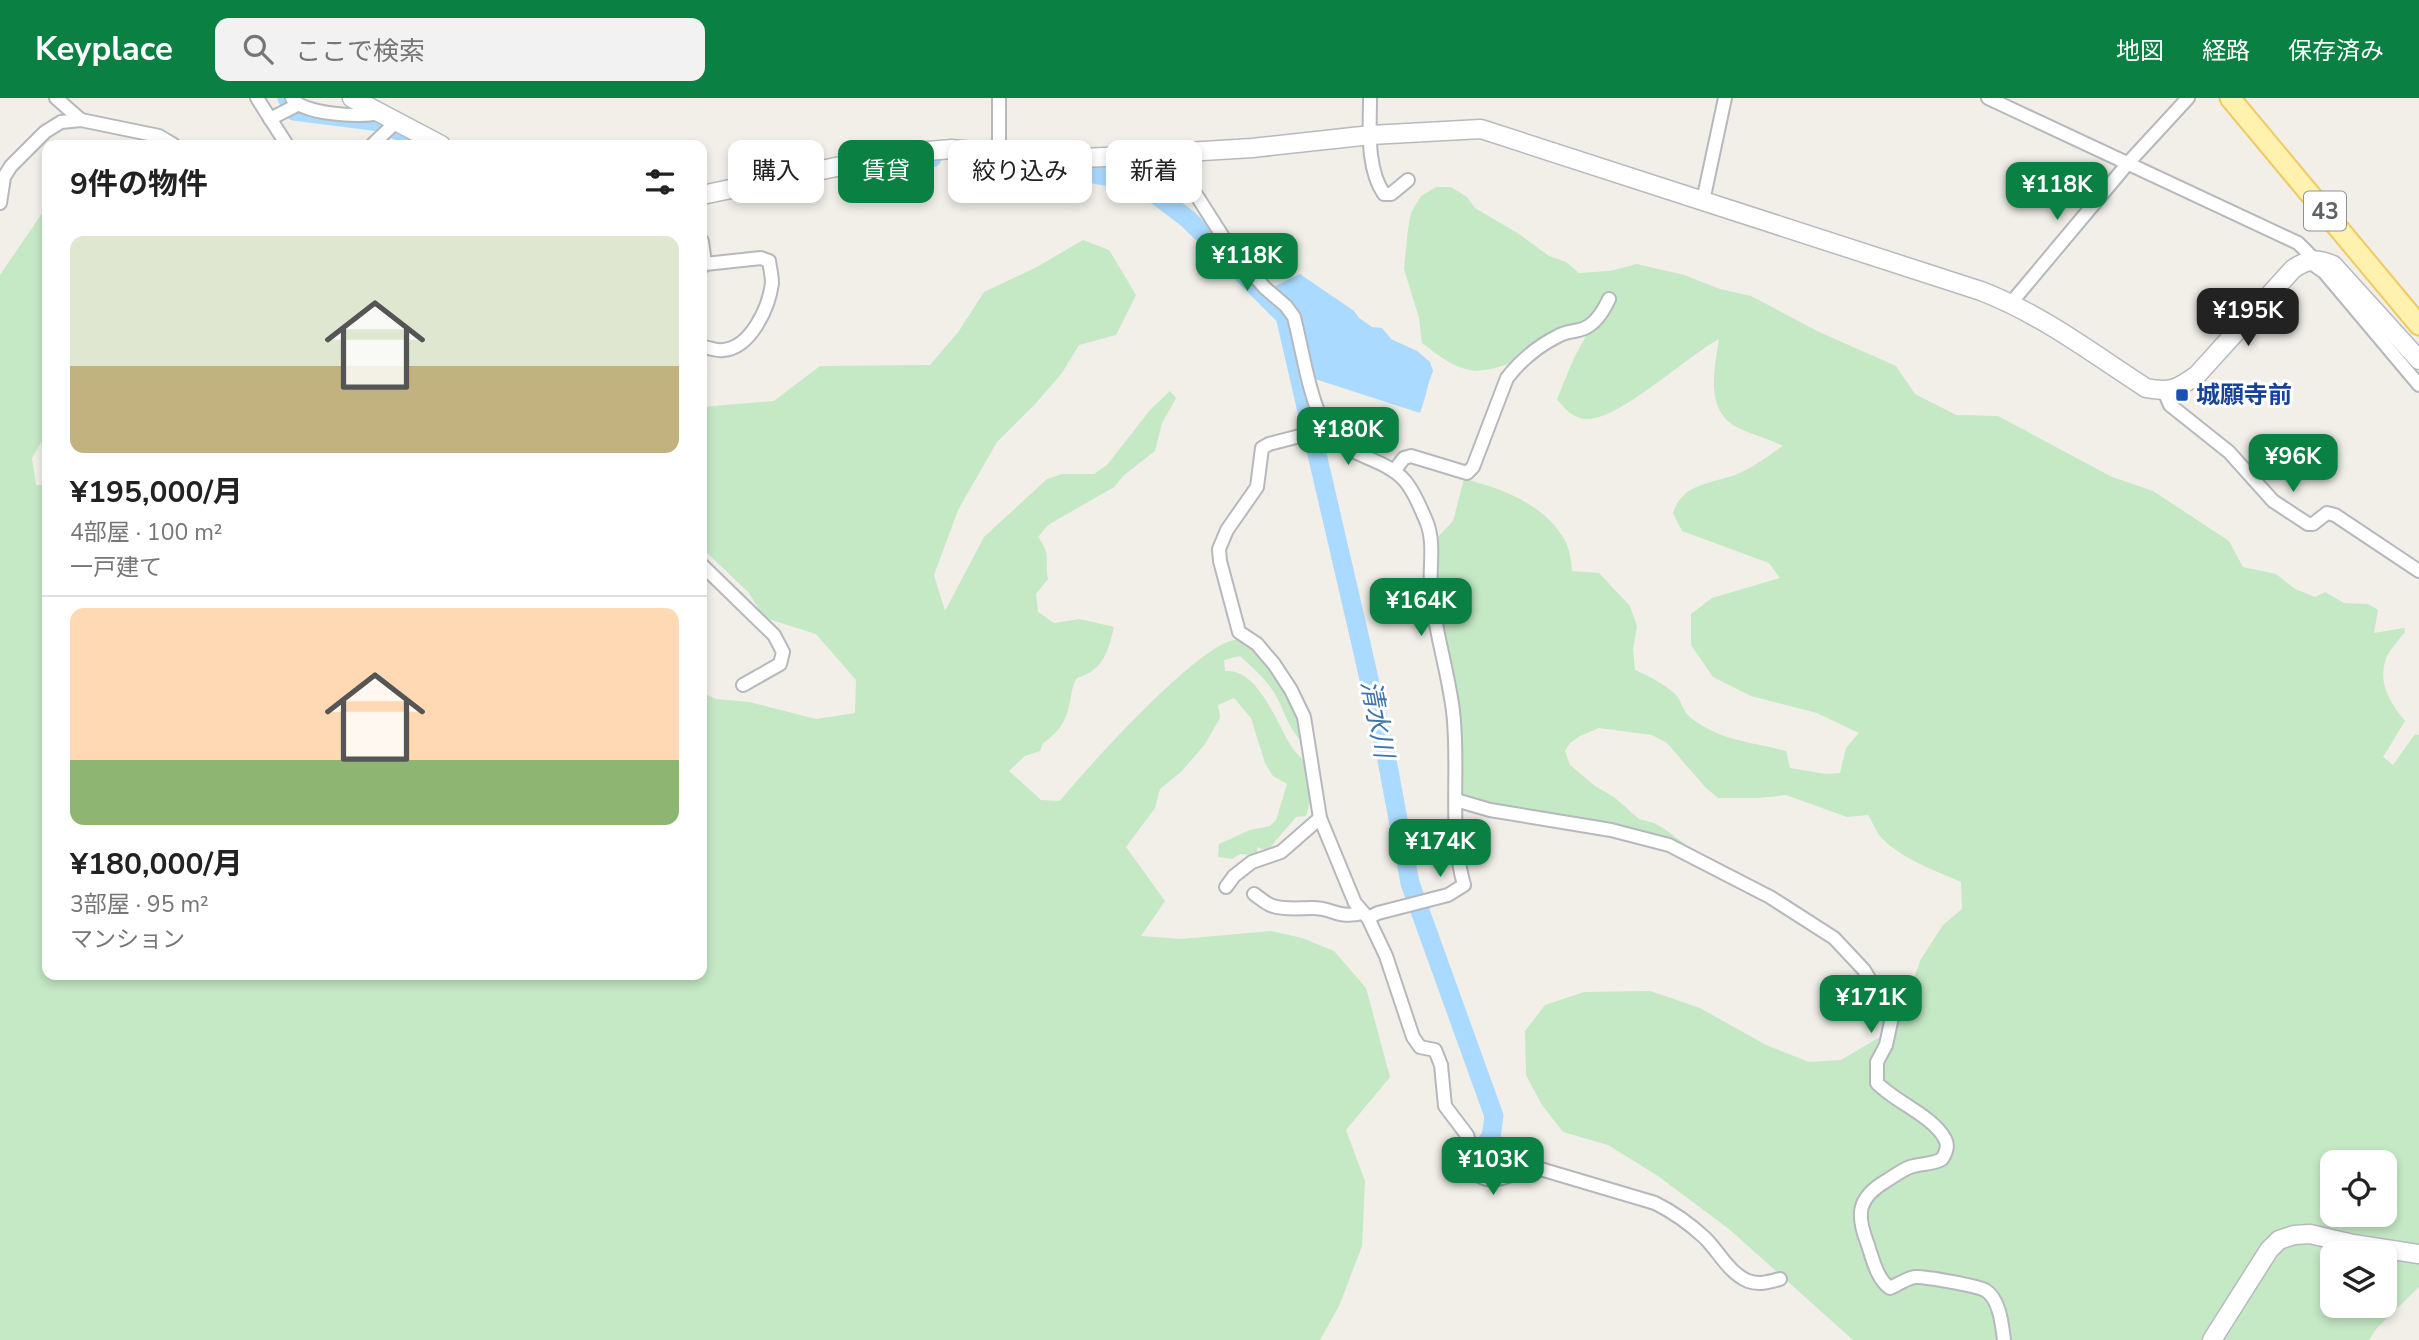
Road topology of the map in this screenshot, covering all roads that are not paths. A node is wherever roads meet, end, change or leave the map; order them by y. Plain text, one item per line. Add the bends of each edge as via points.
1 (56, 98) edge
2 (257, 98) edge
3 (352, 98) edge
4 (999, 98) edge
5 (1370, 98) edge
6 (1725, 98) edge
7 (1988, 98) edge
8 (2189, 98) edge
9 (2230, 98) edge
10 (295, 101) edge
11 (377, 113) junction
12 (270, 119) junction
13 (81, 120) junction
14 (395, 122) junction
15 (1371, 135) junction
16 (166, 140) edge
17 (284, 140) edge
18 (378, 140) edge
19 (431, 140) edge
20 (999, 140) edge
21 (948, 149) edge
22 (1202, 150) edge
23 (2129, 162) junction
24 (1408, 180) dead end
25 (707, 194) edge
26 (1703, 201) junction
27 (0, 203) edge
28 (1201, 203) edge
29 (2312, 260) junction
30 (707, 265) edge
31 (1609, 299) dead end
32 (2011, 303) junction
33 (2419, 325) edge
34 (707, 347) edge
35 (2419, 360) edge
36 (2419, 385) edge
37 (2164, 391) junction
38 (1327, 429) junction
39 (1394, 471) junction
40 (707, 570) edge
41 (2419, 571) edge
42 (743, 685) dead end
43 (1456, 800) junction
44 (1320, 818) junction
45 (1226, 887) dead end
46 (1254, 894) dead end
47 (1365, 916) junction
48 (2419, 1254) edge
49 (1780, 1279) dead end
50 (2004, 1340) edge
51 (2212, 1340) edge

1 - 13 street
2 - 12 street
3 - 11 street
4 - 20 street
5 - 15 street
6 - 26 street
7 - 23 street
8 - 23 street
9 - 33 main road, 43
10 - 11 street via 332,113
10 - 12 street
11 - 14 street
12 - 17 street
13 - 16 street
13 - 27 street via 61,122 45,132 10,166
14 - 18 street
14 - 19 street
15 - 22 street
15 - 24 street via 1375,172 1384,194 1391,194
15 - 26 street via 1481,129
21 - 25 street via 903,153
23 - 29 street via 2298,243
23 - 32 street
26 - 32 street
28 - 38 street via 1230,248 1294,317 1315,402
29 - 35 street via 2333,265
29 - 36 street via 2312,266 2324,272
29 - 37 street via 2293,269 2197,374
30 - 34 street via 761,258 769,261 772,281 755,328 742,344 724,350
31 - 39 street via 1588,327 1559,335 1535,350 1507,378 1467,473 1411,456
32 - 37 street via 2048,322 2146,388
37 - 41 street via 2170,405 2229,452 2273,501 2308,524 2328,513 2335,515
38 - 39 street via 1351,449
38 - 44 street via 1262,447 1257,487 1219,549 1239,632 1274,664 1304,718
39 - 43 street via 1406,481 1431,539 1431,592 1453,712
40 - 42 street via 774,635 783,652 780,664
43 - 47 street via 1458,864 1464,885 1448,895
43 - 50 street via 1669,845 1770,897 1834,938 1864,970 1892,1017 1877,1062 1877,1083 1931,1124 1947,1146 1942,1159 1910,1168 1864,1198 1860,1216 1882,1282 1890,1288 1915,1277 1986,1290 1996,1303
44 - 45 street via 1281,852 1252,862
44 - 47 street
46 - 47 street via 1271,906
47 - 49 street via 1386,956 1413,1037 1420,1047 1434,1049 1441,1065 1445,1107 1470,1144 1465,1161 1469,1168 1500,1181 1537,1168 1655,1203 1704,1238 1749,1282
48 - 51 street via 2311,1234 2278,1240

